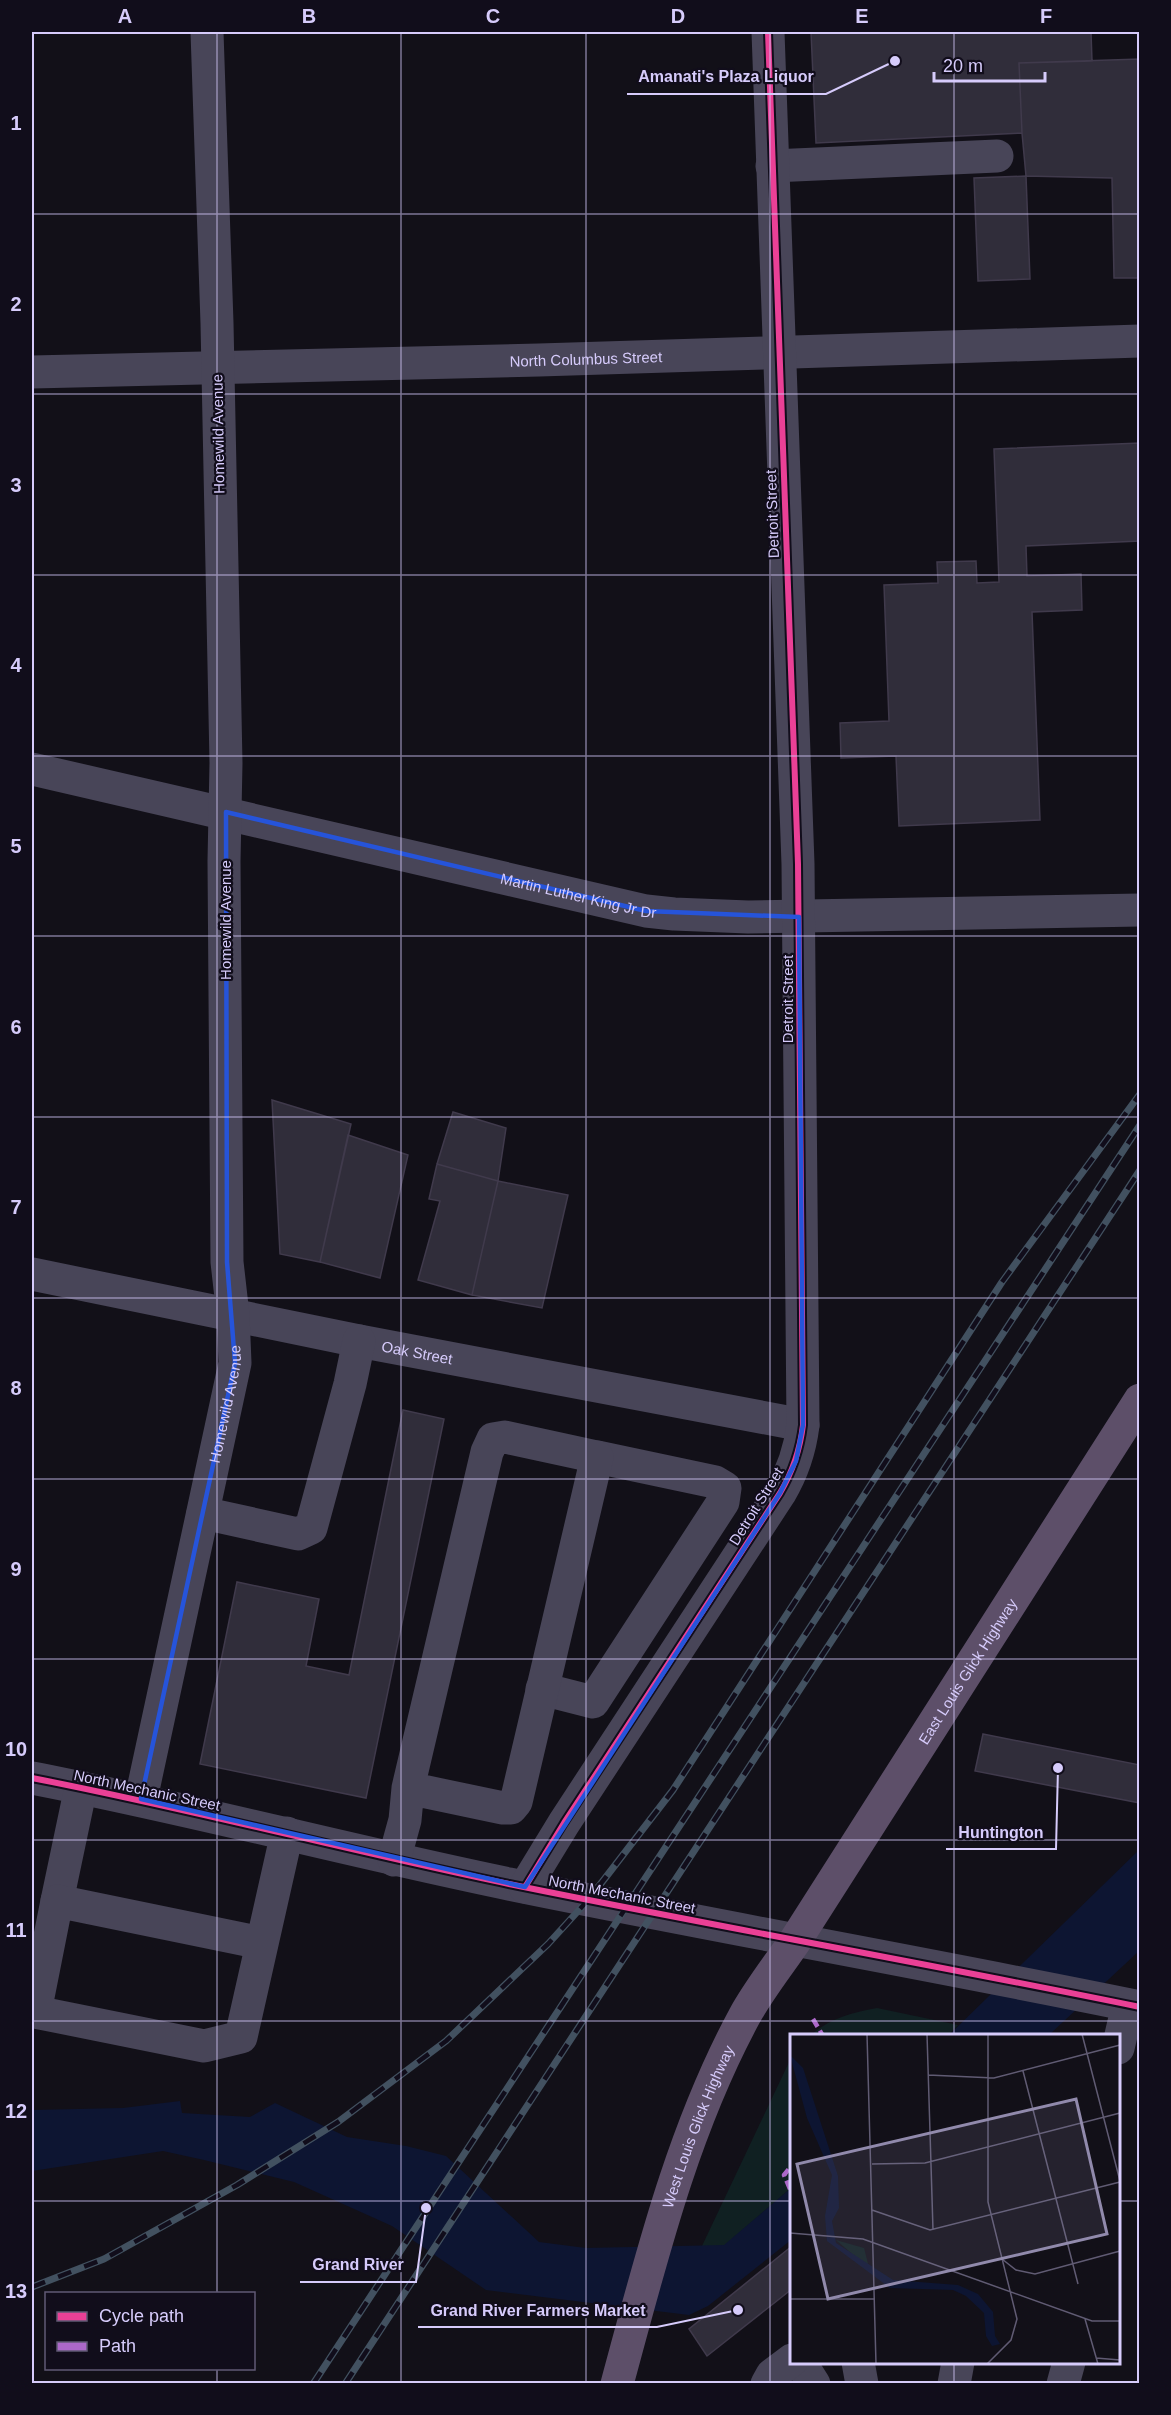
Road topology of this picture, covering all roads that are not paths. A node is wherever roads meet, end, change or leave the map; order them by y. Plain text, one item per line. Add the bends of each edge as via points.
1 (207, 32) edge
2 (768, 32) edge
3 (997, 156) dead end
4 (772, 166) junction
5 (1140, 341) edge
6 (778, 352) junction
7 (217, 367) junction
8 (32, 372) edge
9 (32, 769) edge
10 (226, 812) junction
11 (1140, 910) edge
12 (799, 917) junction
13 (32, 1274) edge
14 (234, 1315) junction
15 (359, 1341) junction
16 (1140, 1400) edge
17 (803, 1425) junction
18 (597, 1457) junction
19 (203, 1513) junction
20 (542, 1689) junction
21 (32, 1778) edge
22 (81, 1787) junction
23 (408, 1788) junction
24 (141, 1799) junction
25 (287, 1833) junction
26 (394, 1860) junction
27 (525, 1887) junction
28 (57, 1901) junction
29 (795, 1941) junction
30 (261, 1943) junction
31 (1134, 2006) edge
32 (1120, 2045) edge
33 (790, 2361) edge
34 (801, 2364) edge
35 (858, 2364) edge
36 (958, 2364) edge
37 (1068, 2364) edge
38 (617, 2384) edge
39 (768, 2384) edge
40 (814, 2384) edge
41 (862, 2384) edge
42 (954, 2384) edge
43 (1063, 2384) edge

1 - 7 street, Homewild Avenue
2 - 4 street, Detroit Street
3 - 4 street
4 - 6 street, Detroit Street
5 - 6 street, North Columbus Street
6 - 7 street, North Columbus Street
6 - 12 street, Detroit Street
7 - 8 street, North Columbus Street
7 - 10 street, Homewild Avenue
9 - 10 street, Martin Luther King Jr Dr
10 - 12 street, Martin Luther King Jr Dr via 646,911
10 - 14 street, Homewild Avenue via 227,1262
11 - 12 street, Martin Luther King Jr Dr
12 - 17 street, Detroit Street
13 - 14 street, Oak Street
14 - 15 street, Oak Street
14 - 19 street, Homewild Avenue via 235,1363
15 - 17 street, Oak Street
15 - 19 street via 311,1528 298,1534
16 - 29 main road, East Louis Glick Highway
17 - 27 street, Detroit Street via 796,1461 780,1493
18 - 20 street
18 - 20 street via 715,1482 725,1488 723,1502 593,1702
18 - 23 street via 505,1437 493,1439
19 - 24 street, Homewild Avenue
20 - 23 street via 516,1802 511,1808
21 - 22 street, North Mechanic Street
22 - 24 street, North Mechanic Street
22 - 28 street
23 - 26 street via 405,1820
24 - 25 street, North Mechanic Street
25 - 26 street, North Mechanic Street
25 - 30 street
26 - 27 street, North Mechanic Street
27 - 29 street, North Mechanic Street
28 - 30 street
28 - 30 street via 35,2012 204,2046 241,2037
29 - 31 street, North Mechanic Street
29 - 38 main road, West Louis Glick Highway via 744,2016 688,2142
31 - 32 street
33 - 39 street via 772,2374
34 - 40 street
35 - 41 street
36 - 42 street
37 - 43 street

